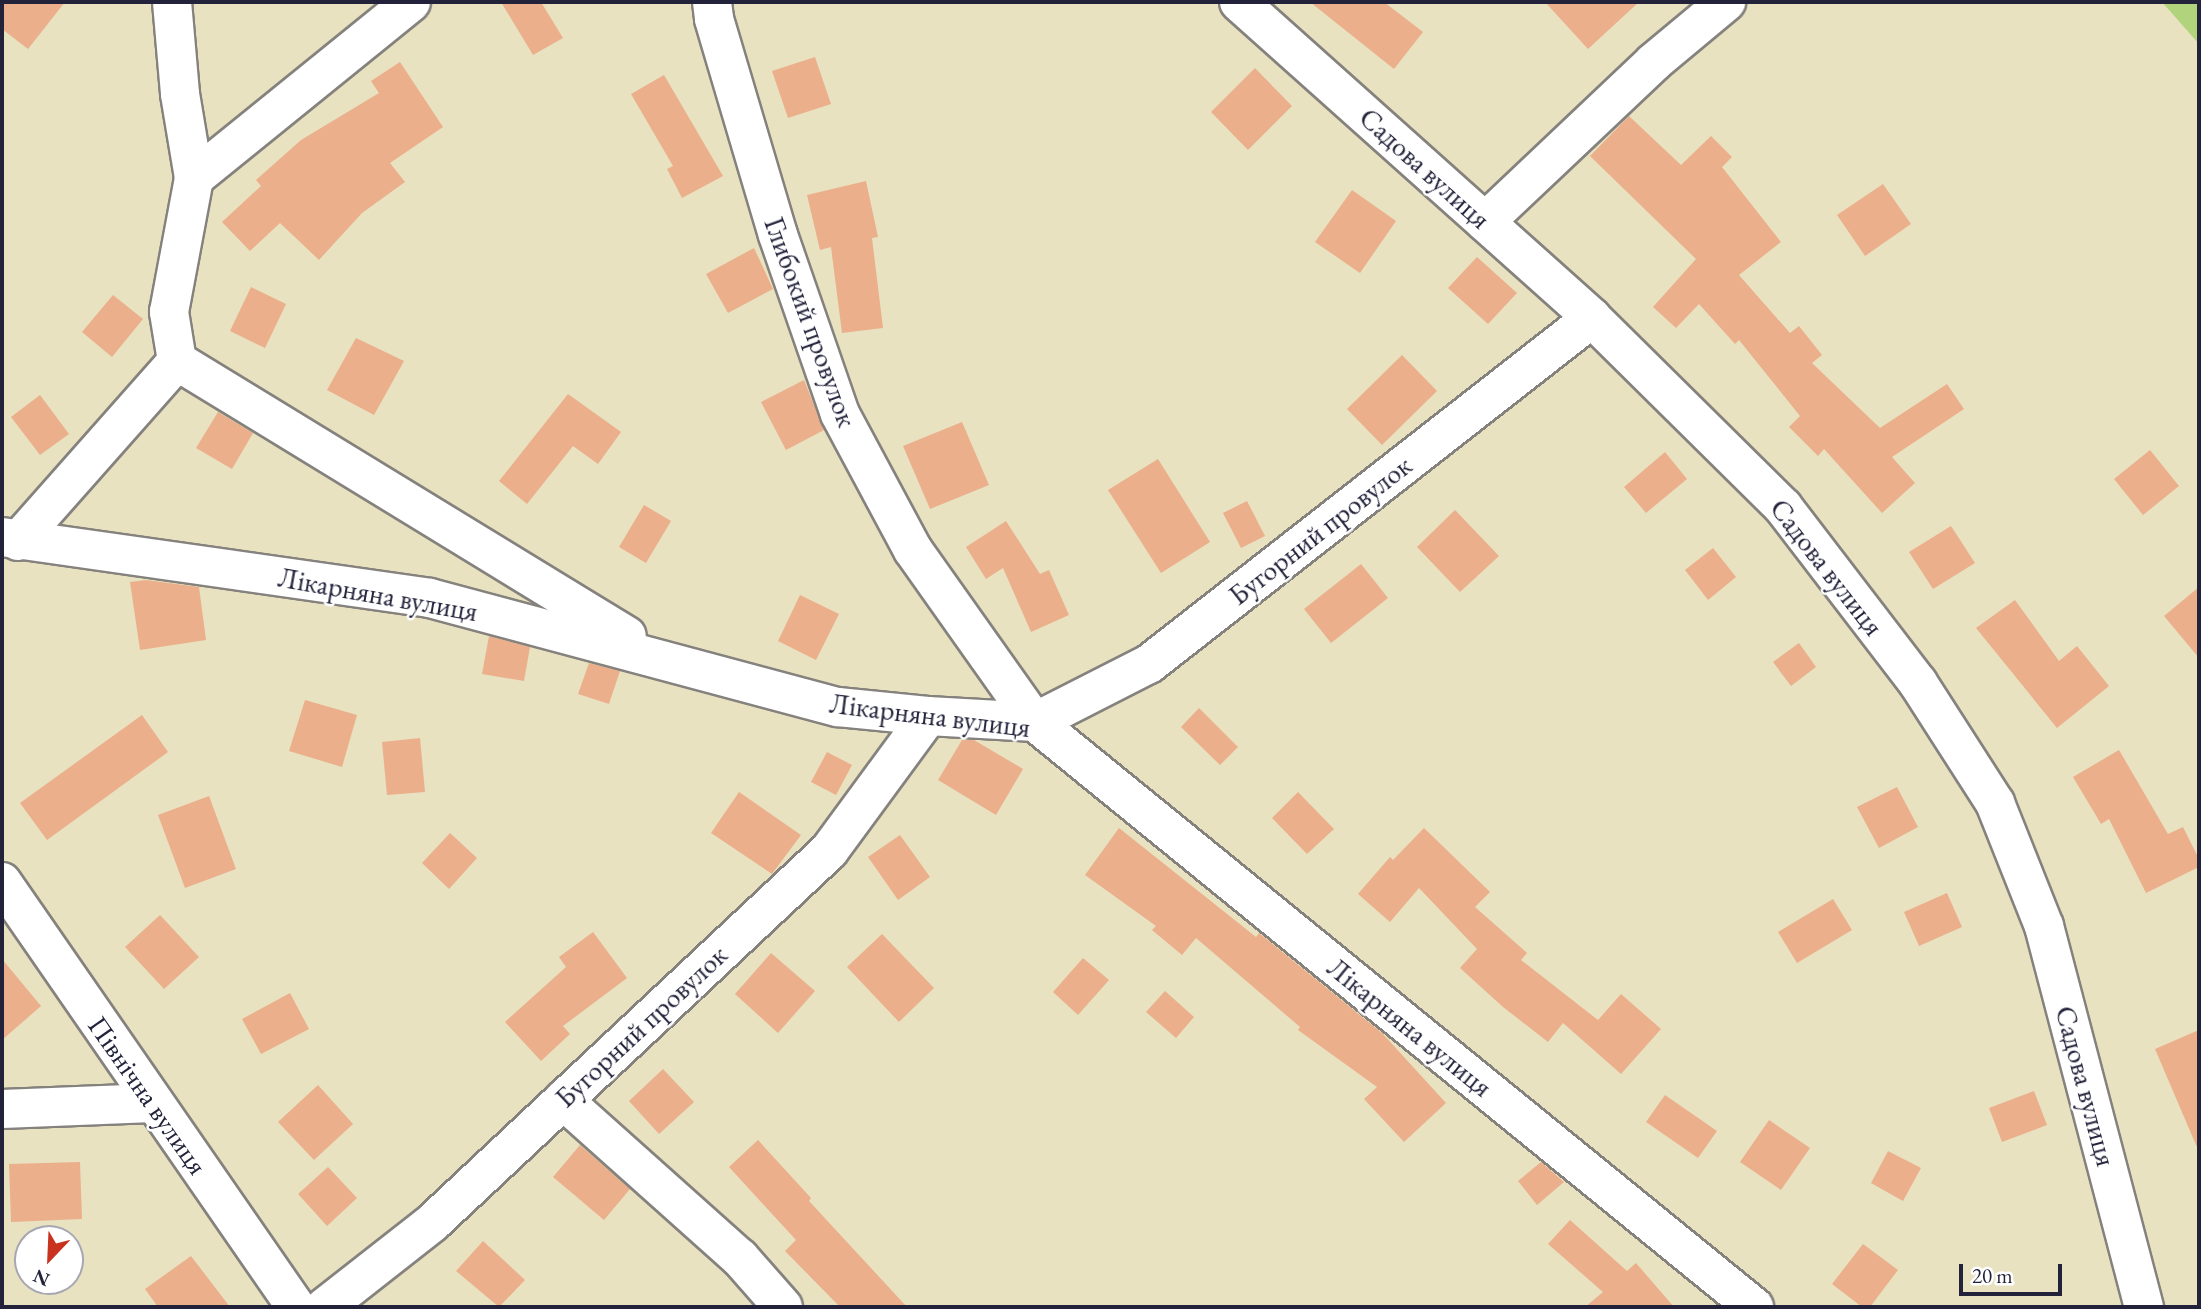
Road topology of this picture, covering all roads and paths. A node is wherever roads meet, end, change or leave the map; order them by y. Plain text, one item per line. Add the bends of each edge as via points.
1 (172, 2) edge
2 (411, 2) edge
3 (712, 2) edge
4 (1239, 2) edge
5 (1726, 2) edge
6 (194, 178) junction
7 (1485, 222) junction
8 (1592, 318) junction
9 (177, 361) junction
10 (10, 539) edge
11 (662, 657) junction
12 (928, 716) junction
13 (1035, 722) junction
14 (2, 882) edge
15 (562, 1100) junction
16 (153, 1103) junction
17 (2, 1109) edge
18 (296, 1307) edge
19 (324, 1307) edge
20 (783, 1307) edge
21 (1754, 1307) edge
22 (2144, 1307) edge

1 - 6 street
2 - 6 street
3 - 13 street, Глибокий провулок via 778,235 840,414 913,550
4 - 7 street, Садова вулиця
5 - 7 street via 1654,62
6 - 9 street via 169,312
7 - 8 street, Садова вулиця
8 - 13 street, Бугорний провулок via 1149,664
8 - 22 street, Садова вулиця via 1783,507 1918,683 1995,803 2043,926
9 - 10 street
9 - 11 street
10 - 11 street, Лікарняна вулиця via 430,598
11 - 12 street, Лікарняна вулиця via 838,707
12 - 13 street, Лікарняна вулиця
12 - 15 street, Бугорний провулок via 829,851
13 - 21 street, Лікарняна вулиця
14 - 16 street, Північна вулиця
15 - 19 street, Бугорний провулок via 432,1223
15 - 20 street via 740,1258
16 - 17 street
16 - 18 street, Північна вулиця

